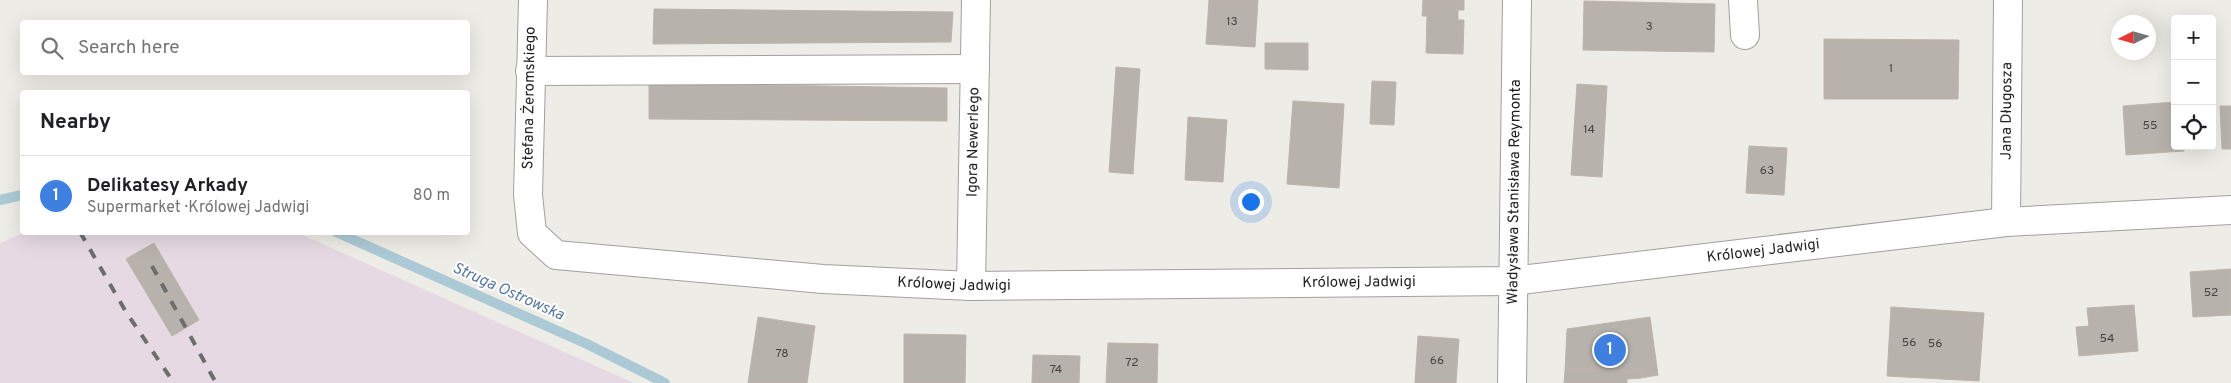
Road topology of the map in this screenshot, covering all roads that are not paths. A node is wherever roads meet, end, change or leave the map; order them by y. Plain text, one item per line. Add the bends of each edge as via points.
1 (532, 0) edge
2 (976, 0) edge
3 (1517, 0) edge
4 (1743, 0) edge
5 (2008, 0) edge
6 (1745, 35) dead end
7 (975, 69) junction
8 (530, 71) junction
9 (528, 195) joint
10 (2231, 210) edge
11 (2006, 222) junction
12 (1512, 280) junction
13 (971, 286) junction
14 (1512, 383) edge

1 - 8 street, Stefana Żeromskiego
2 - 7 street, Igora Newerlego
3 - 12 street, Władysława Stanisława Reymonta
4 - 6 street
5 - 11 street, Jana Długosza
7 - 8 street
7 - 13 street, Igora Newerlego
8 - 9 street, Stefana Żeromskiego
9 - 13 street, Królowej Jadwigi via 532,233 556,255 823,279
10 - 11 street, Królowej Jadwigi
11 - 12 street, Królowej Jadwigi
12 - 13 street, Królowej Jadwigi
12 - 14 street, Władysława Stanisława Reymonta

